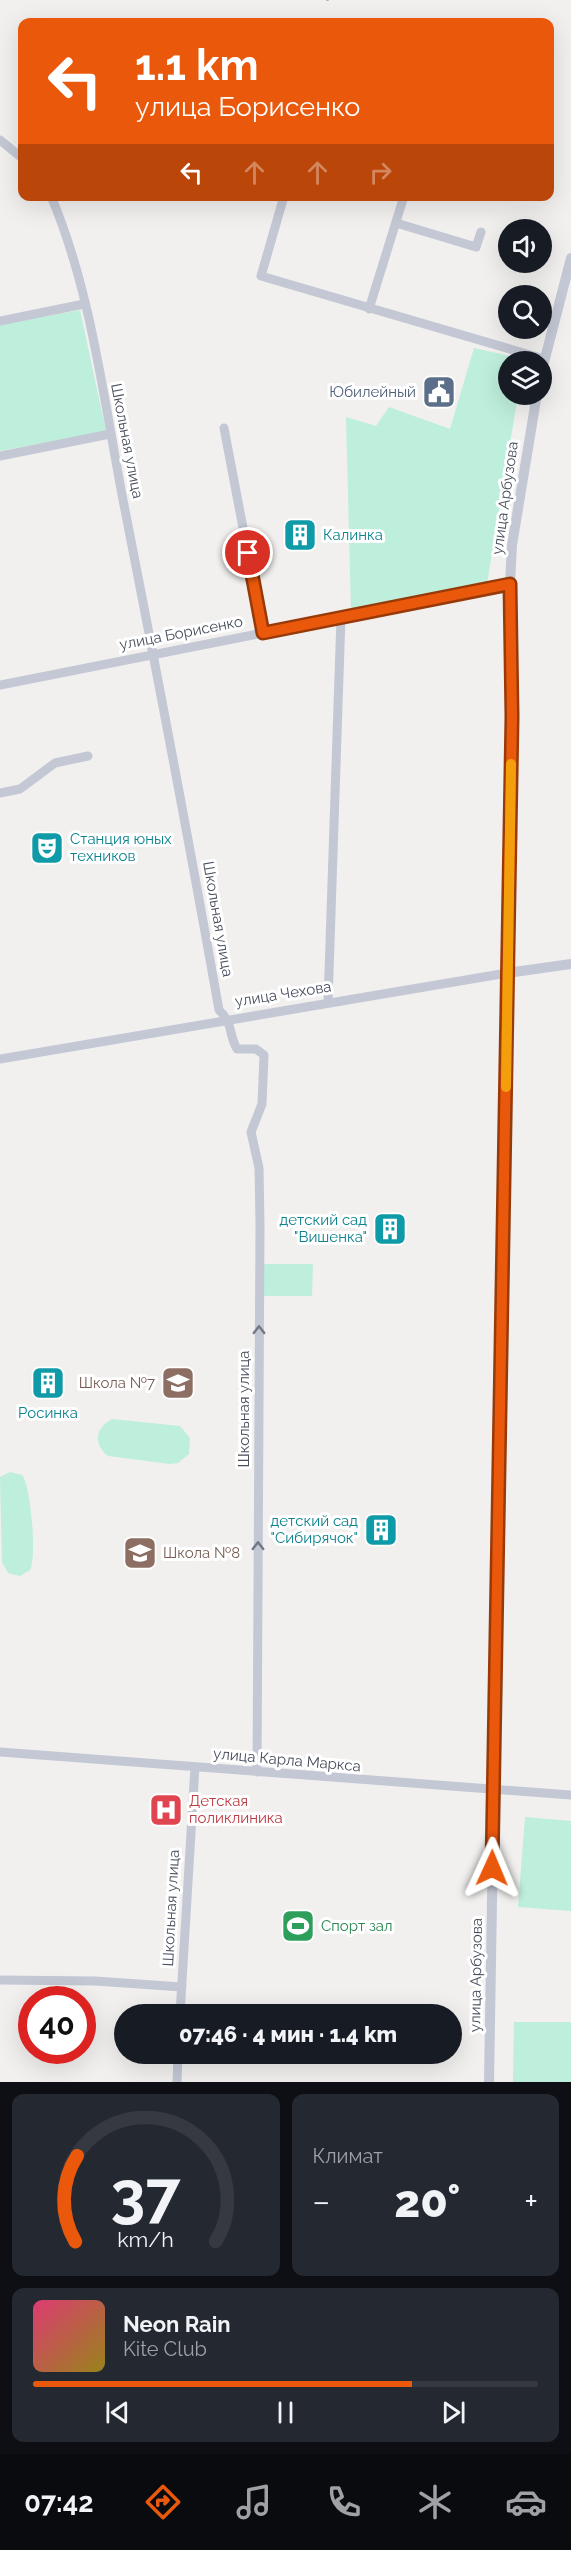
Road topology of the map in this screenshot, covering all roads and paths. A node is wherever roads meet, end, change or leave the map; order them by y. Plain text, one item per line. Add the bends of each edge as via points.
1 (0, 140) edge
2 (18, 155) edge
3 (53, 201) edge
4 (283, 201) edge
5 (403, 201) edge
6 (396, 224) junction
7 (481, 232) dead end
8 (571, 258) edge
9 (84, 304) junction
10 (369, 309) junction
11 (0, 321) edge
12 (502, 351) edge
13 (546, 351) edge
14 (535, 405) edge
15 (224, 428) dead end
16 (110, 434) junction
17 (0, 456) edge
18 (510, 584) junction
19 (341, 617) junction
20 (263, 633) junction
21 (153, 654) junction
22 (0, 685) edge
23 (88, 756) dead end
24 (0, 793) edge
25 (571, 964) edge
26 (507, 973) junction
27 (328, 1002) junction
28 (228, 1018) junction
29 (0, 1059) edge
30 (0, 1752) edge
31 (195, 1767) junction
32 (257, 1773) junction
33 (494, 1790) junction
34 (571, 1795) edge
35 (0, 1980) edge
36 (182, 1987) junction
37 (181, 2004) edge
38 (178, 2064) edge
39 (177, 2082) edge
40 (489, 2082) edge

1 - 2 street
3 - 9 street, Школьная улица
4 - 10 street via 261,276
5 - 6 street
6 - 7 street via 476,248
6 - 10 street
8 - 13 street
9 - 11 street
9 - 16 street, Школьная улица
10 - 12 street
14 - 18 street, улица Арбузова via 512,545
15 - 20 street
16 - 17 street
16 - 21 street, Школьная улица
18 - 19 street, улица Борисенко
18 - 26 street, улица Арбузова
19 - 20 street, улица Борисенко
19 - 27 street
20 - 21 street, улица Борисенко
21 - 22 street, улица Борисенко
21 - 28 street, Школьная улица via 219,1010
23 - 24 street via 55,763 20,789
25 - 26 street, улица Чехова
26 - 27 street, улица Чехова
26 - 33 street, улица Арбузова
27 - 28 street, улица Чехова
28 - 29 street, улица Чехова
32 -> 28 street, Школьная улица via 259,1168 251,1132 262,1104 264,1055 256,1049 237,1049
30 - 31 street, улица Карла Маркса
31 - 32 street, улица Карла Маркса
31 - 36 street, Школьная улица
32 - 33 street, улица Карла Маркса
33 - 34 street, улица Карла Маркса
33 - 40 street, улица Арбузова
35 - 36 street
36 - 37 street, Школьная улица
38 - 39 street

